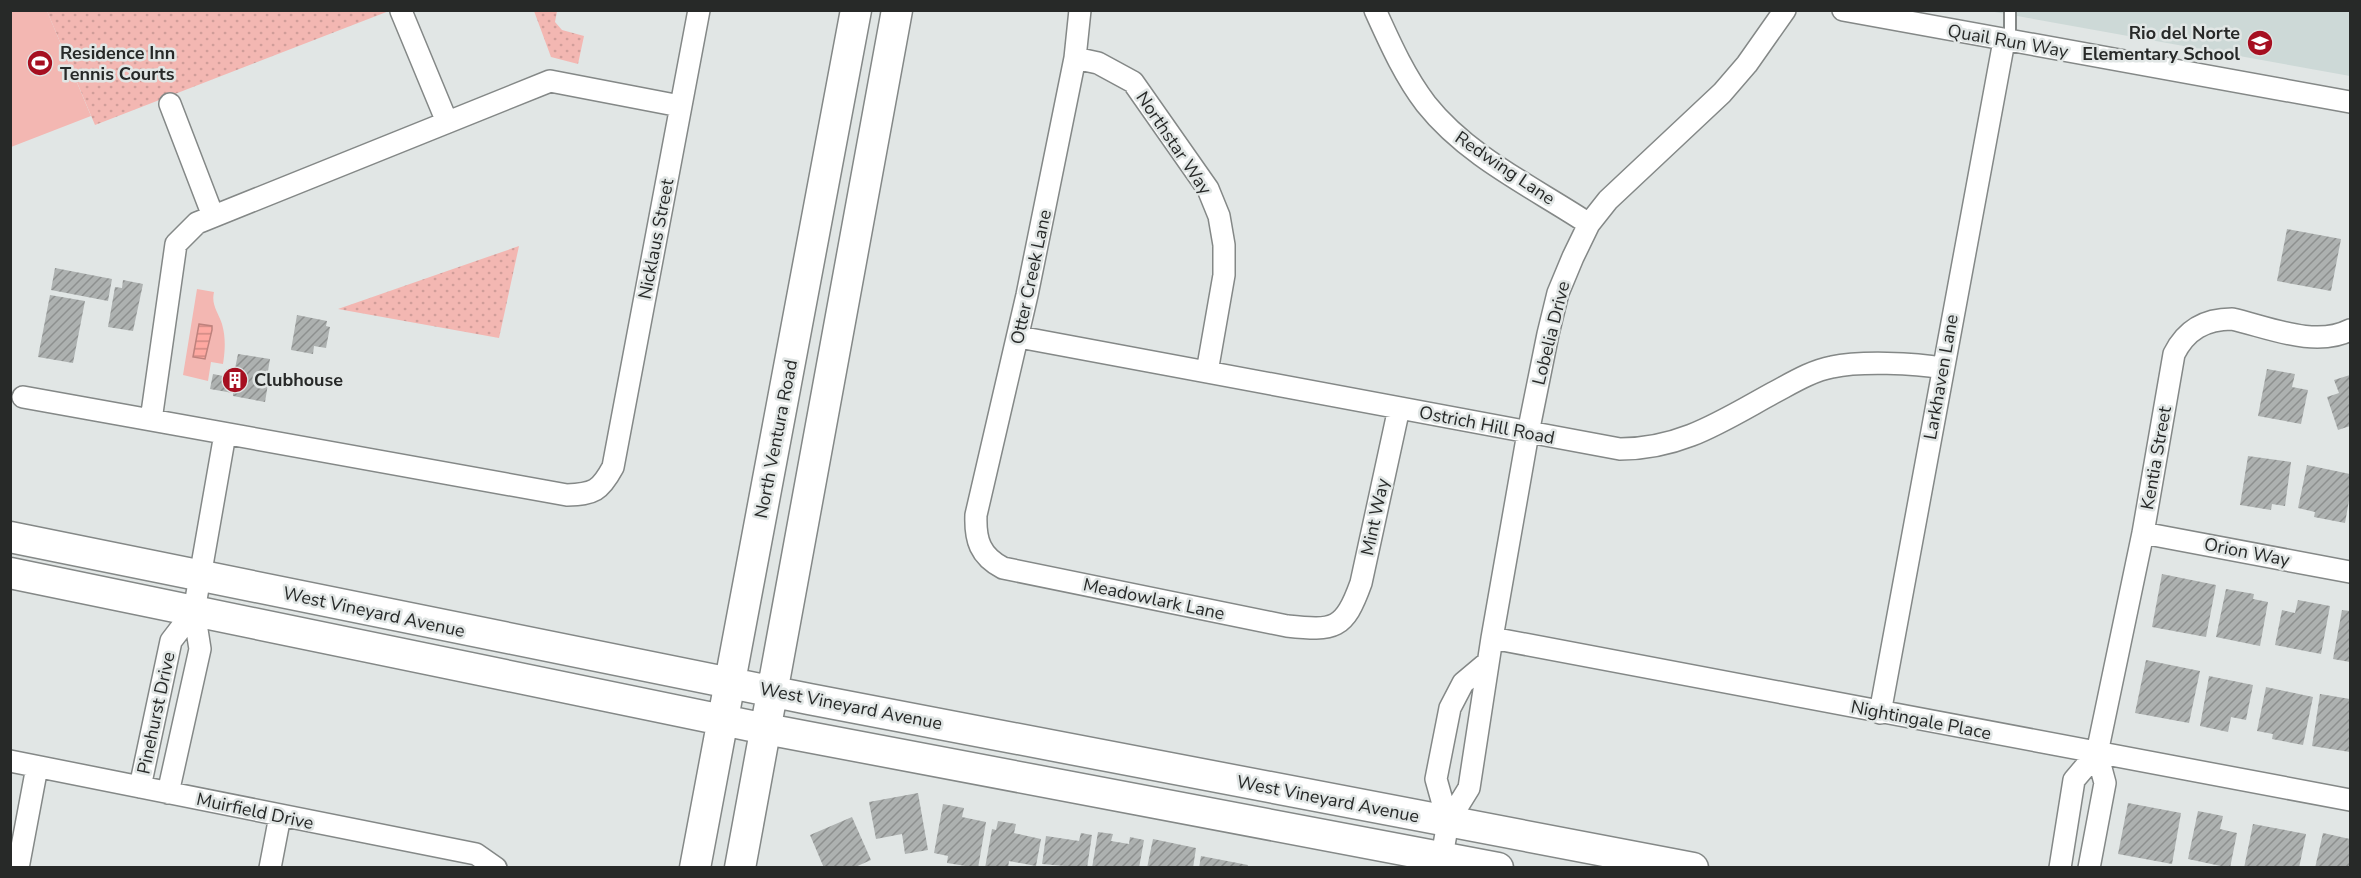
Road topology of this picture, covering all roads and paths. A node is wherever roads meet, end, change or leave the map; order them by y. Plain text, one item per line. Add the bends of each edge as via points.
1 (401, 10) edge
2 (699, 10) edge
3 (856, 10) edge
4 (897, 10) edge
5 (1080, 10) edge
6 (1375, 10) edge
7 (1785, 10) edge
8 (1843, 10) edge
9 (2010, 10) edge
10 (2007, 41) junction
11 (1075, 58) junction
12 (2350, 102) edge
13 (170, 104) dead end
14 (681, 106) junction
15 (447, 122) junction
16 (213, 216) junction
17 (1589, 224) junction
18 (2350, 330) edge
19 (1019, 336) junction
20 (1942, 368) junction
21 (1207, 372) junction
22 (23, 397) dead end
23 (1398, 408) junction
24 (151, 420) junction
25 (1528, 433) junction
26 (225, 434) junction
27 (2143, 533) junction
28 (10, 537) edge
29 (978, 543) joint
30 (2350, 572) edge
31 (10, 573) edge
32 (201, 576) junction
33 (194, 611) junction
34 (1341, 622) joint
35 (1492, 638) junction
36 (1488, 662) junction
37 (731, 683) junction
38 (773, 692) junction
39 (1880, 713) junction
40 (723, 721) junction
41 (766, 729) junction
42 (2097, 753) junction
43 (10, 761) edge
44 (37, 766) junction
45 (140, 787) junction
46 (168, 793) junction
47 (2350, 800) edge
48 (280, 816) junction
49 (1448, 822) junction
50 (1441, 862) edge
51 (18, 867) edge
52 (270, 867) edge
53 (496, 867) edge
54 (695, 867) edge
55 (740, 867) edge
56 (1498, 867) edge
57 (1693, 867) edge
58 (2060, 867) edge
59 (2089, 867) edge

1 - 15 street
2 - 14 street, Nicklaus Street
3 - 37 main road, North Ventura Road
4 - 38 main road
5 - 11 street, Otter Creek Lane
6 - 17 street, Redwing Lane via 1410,80 1449,130 1475,152
7 - 17 street, Lobelia Drive via 1722,93 1636,172
8 - 10 street, Quail Run Way
9 - 10 lane
10 - 12 street, Quail Run Way
10 - 20 street, Larkhaven Lane
11 - 19 street, Otter Creek Lane
11 - 21 street, Northstar Way via 1115,70 1133,82 1208,189 1219,216 1224,275
13 - 16 street
14 - 15 street via 550,81
14 - 26 street, Nicklaus Street via 613,467 602,488 567,495
15 - 16 street
16 - 24 street via 197,223 176,244
17 - 25 street, Lobelia Drive via 1558,293
18 - 27 street, Kentia Street via 2322,339 2219,319 2192,330 2174,354
19 - 21 street, Ostrich Hill Road
19 - 29 street, Otter Creek Lane via 976,515
20 - 25 street, Ostrich Hill Road via 1917,364 1833,367 1801,378 1696,435 1642,449 1620,449
20 - 39 street, Larkhaven Lane
21 - 23 street, Ostrich Hill Road
22 - 24 street
23 - 25 street, Ostrich Hill Road
23 - 34 street, Mint Way via 1361,583
24 - 26 street
25 - 35 street, Lobelia Drive
26 - 32 street, Pinehurst Drive
27 - 30 street, Orion Way
27 - 42 street, Kentia Street
28 - 32 main road, West Vineyard Avenue
29 - 34 street, Meadowlark Lane via 992,563 1004,568 1287,627 1312,629
31 - 33 main road, West Vineyard Avenue
32 - 33 street, Pinehurst Drive
32 - 37 main road, West Vineyard Avenue
33 - 40 main road, West Vineyard Avenue
33 - 45 street, Pinehurst Drive via 171,641
33 - 46 street, Pinehurst Drive via 200,649
35 - 36 street, Lobelia Drive
35 - 39 street, Nightingale Place
36 - 49 street, Lobelia Drive via 1469,788
36 - 49 street, Lobelia Drive via 1463,683 1450,708 1436,779
37 - 38 main road, West Vineyard Avenue
37 - 40 main road, North Ventura Road
38 - 41 main road
38 - 49 main road, West Vineyard Avenue
39 - 42 street, Nightingale Place
40 - 41 main road, West Vineyard Avenue
40 - 54 main road, North Ventura Road
41 - 50 main road, West Vineyard Avenue
41 - 55 main road
42 - 47 street, Nightingale Place
42 - 58 street, Kentia Street via 2074,780
42 - 59 street, Kentia Street via 2105,783
43 - 44 street, Muirfield Drive
44 - 45 street, Muirfield Drive
44 - 51 street
45 - 46 street, Muirfield Drive
46 - 48 street, Muirfield Drive
48 - 52 street
48 - 53 street, Muirfield Drive via 476,854
49 - 50 street, Lobelia Drive
49 - 57 main road, West Vineyard Avenue
50 - 56 main road, West Vineyard Avenue

